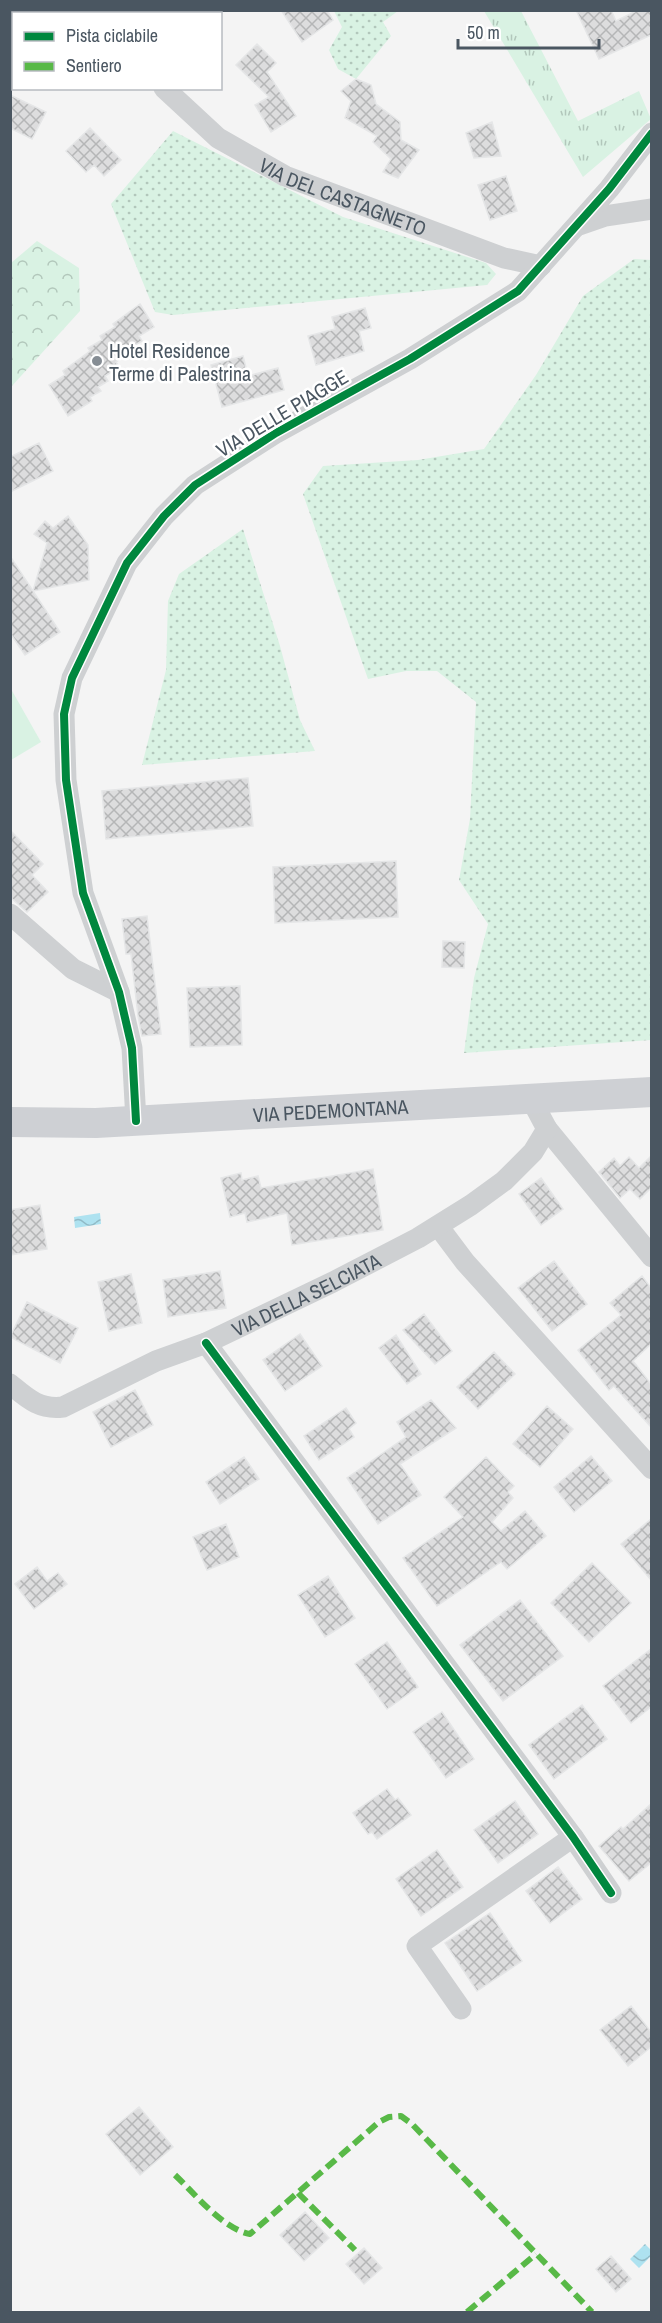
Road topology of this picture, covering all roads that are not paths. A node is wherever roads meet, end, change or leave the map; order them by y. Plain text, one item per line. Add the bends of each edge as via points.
1 (166, 90) edge
2 (651, 133) edge
3 (651, 209) edge
4 (577, 225) junction
5 (541, 266) junction
6 (10, 914) edge
7 (119, 992) junction
8 (651, 1092) edge
9 (531, 1099) junction
10 (136, 1121) junction
11 (10, 1122) edge
12 (547, 1129) junction
13 (438, 1226) junction
14 (651, 1257) edge
15 (206, 1343) junction
16 (10, 1384) edge
17 (651, 1469) edge
18 (573, 1837) junction
19 (611, 1893) dead end
20 (461, 2009) dead end

1 - 5 street, VIA DEL CASTAGNETO via 218,138 285,176 504,258
2 - 4 street, VIA DELLE PIAGGE
3 - 4 street
4 - 5 street, VIA DELLE PIAGGE
5 - 7 street, VIA DELLE PIAGGE via 518,291 195,485 127,563 72,678 64,714 66,780 83,893
6 - 7 street via 73,969
7 - 10 street, VIA DELLE PIAGGE via 132,1048
8 - 9 street, VIA PEDEMONTANA
9 - 10 street, VIA PEDEMONTANA
9 - 12 street
10 - 11 street, VIA PEDEMONTANA
12 - 13 street, VIA DELLA SELCIATA via 520,1167
12 - 14 street
13 - 15 street, VIA DELLA SELCIATA
13 - 17 street via 465,1262
15 - 16 street, VIA DELLA SELCIATA via 156,1360 63,1407 38,1405
15 - 18 street
18 - 19 street
18 - 20 street via 417,1946

